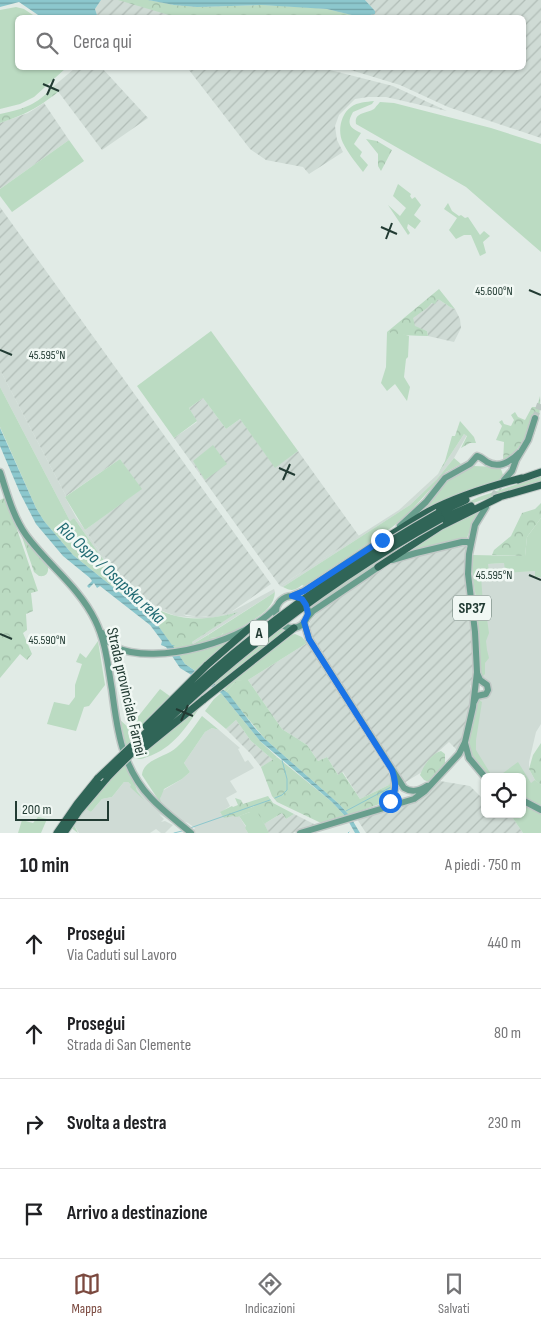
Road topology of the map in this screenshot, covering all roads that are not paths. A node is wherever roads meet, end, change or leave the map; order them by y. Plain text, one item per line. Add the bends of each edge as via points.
1 (535, 418) tunnel mouth
2 (0, 472) edge
3 (541, 472) edge
4 (522, 478) junction
5 (541, 485) edge
6 (500, 497) junction
7 (486, 507) tunnel mouth
8 (440, 516) junction
9 (382, 540) junction
10 (470, 544) junction
11 (378, 567) junction
12 (292, 596) junction
13 (277, 606) junction
14 (305, 620) junction
15 (254, 624) junction
16 (294, 628) junction
17 (100, 631) junction
18 (309, 639) junction
19 (117, 648) junction
20 (106, 653) junction
21 (465, 742) junction
22 (458, 754) junction
23 (469, 758) junction
24 (392, 770) junction
25 (482, 773) edge
26 (98, 778) junction
27 (107, 778) junction
28 (438, 778) junction
29 (406, 789) junction
30 (395, 793) junction
31 (404, 802) junction
32 (526, 802) edge
33 (378, 810) junction
34 (541, 810) edge
35 (60, 831) edge
36 (191, 833) edge
37 (300, 833) edge

1 - 9 main road via 528,440 504,470 477,456 470,464 445,478 416,511
2 - 17 main road, Strada provinciale Farnei via 26,534 80,596
3 - 4 highway, A
4 - 8 highway, A via 475,496
4 - 9 highway via 449,502
5 - 6 highway, A
6 - 8 highway, A
6 - 11 highway via 441,526
7 - 10 main road, SP37 via 475,524
8 - 26 highway, A, bridge via 324,585 259,633
8 - 27 highway, A, bridge via 264,636 214,677
9 - 12 main road
10 - 11 main road via 462,542 416,553
10 - 21 main road, SP37 via 468,574 476,632 478,688
11 - 14 main road
12 - 13 main road via 283,598
12 - 14 main road via 302,599 306,605 308,614
13 - 15 main road
13 - 16 main road via 278,621 287,628
14 - 16 main road
14 - 18 main road
15 - 19 main road via 213,644 183,650 135,653
15 - 26 highway, bridge via 206,666
16 - 18 main road
16 - 27 highway, bridge
17 - 19 main road
17 - 20 main road, Strada provinciale Farnei
18 - 24 main road
19 - 20 main road
20 - 36 main road, Strada provinciale Farnei via 121,748 129,767 147,794
21 - 22 main road, SP37
21 - 23 main road
22 - 23 main road
22 - 28 main road, SP37
23 - 25 main road
24 - 29 main road
24 - 30 main road
26 - 35 highway, A
27 - 35 highway, A
28 - 29 main road, SP37 via 422,789
28 - 31 main road, SP37 via 425,792
29 - 30 main road, SP37 via 399,788
29 - 31 main road via 410,795
30 - 31 main road via 395,799
30 - 33 main road, SP37
31 - 33 main road, SP37
32 - 34 main road
33 - 37 main road, SP37

